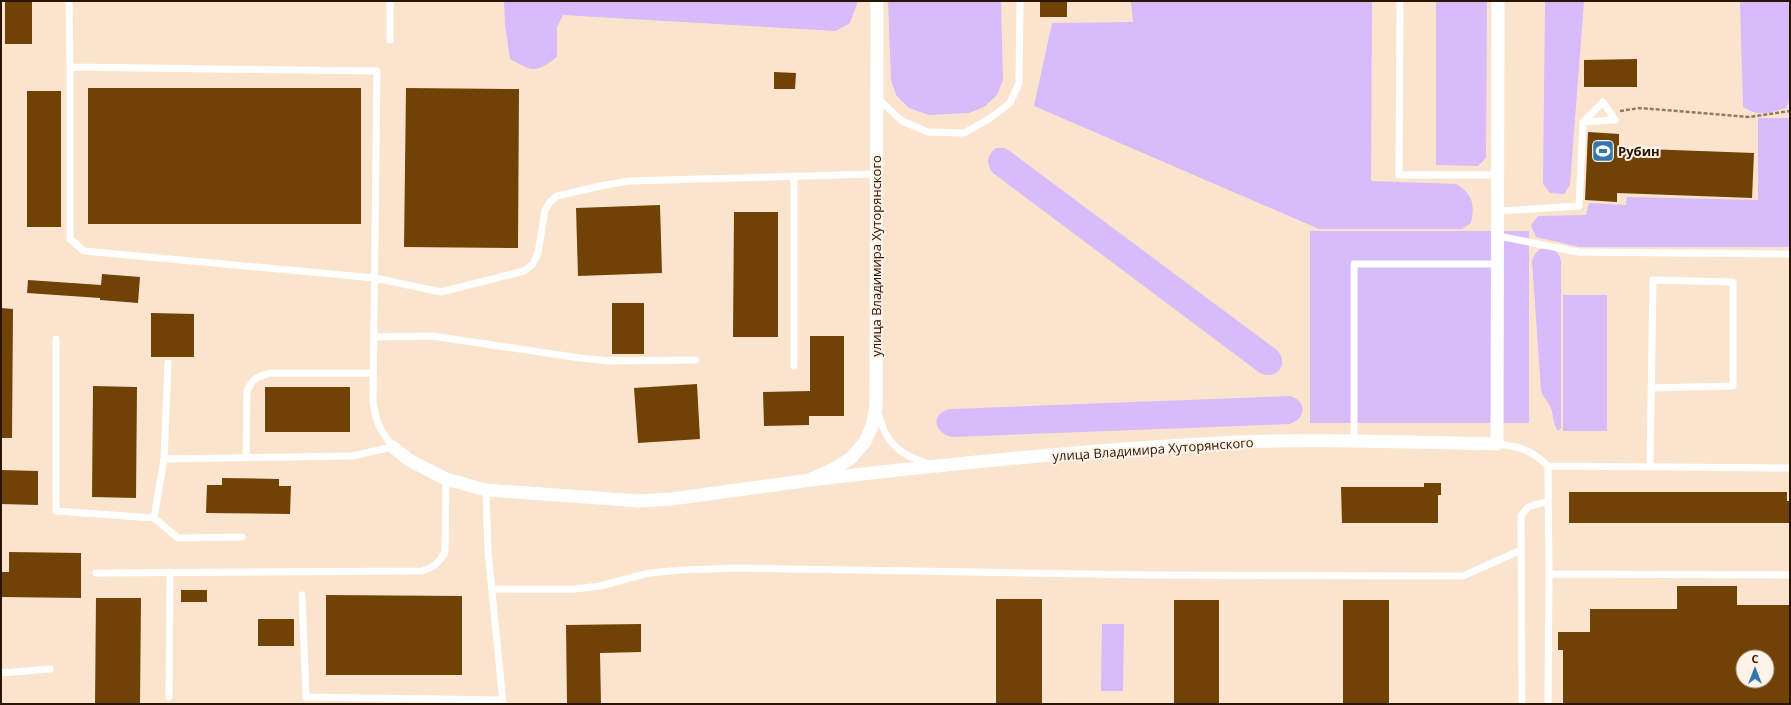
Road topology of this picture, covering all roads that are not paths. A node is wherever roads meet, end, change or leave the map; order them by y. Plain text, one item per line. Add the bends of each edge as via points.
1 (69, 1) edge
2 (390, 1) edge
3 (877, 1) edge
4 (1020, 1) edge
5 (1400, 1) edge
6 (1498, 1) edge
7 (390, 40) dead end
8 (70, 67) junction
9 (876, 97) junction
10 (1583, 122) junction
11 (876, 174) junction
12 (1499, 175) junction
13 (794, 176) junction
14 (1499, 211) junction
15 (1498, 236) junction
16 (1790, 254) edge
17 (1498, 264) junction
18 (375, 278) junction
19 (374, 337) junction
20 (56, 339) dead end
21 (696, 360) dead end
22 (168, 363) dead end
23 (794, 366) dead end
24 (373, 373) junction
25 (1651, 388) junction
26 (876, 406) junction
27 (1354, 441) junction
28 (1497, 444) junction
29 (393, 448) junction
30 (246, 457) junction
31 (164, 459) junction
32 (933, 465) junction
33 (1548, 466) junction
34 (1650, 467) junction
35 (1790, 468) edge
36 (446, 479) junction
37 (810, 480) junction
38 (486, 490) junction
39 (1548, 501) junction
40 (154, 518) junction
41 (242, 537) dead end
42 (1521, 550) junction
43 (170, 572) junction
44 (96, 573) dead end
45 (1549, 574) junction
46 (1790, 575) edge
47 (492, 589) junction
48 (302, 595) dead end
49 (50, 670) dead end
50 (1, 673) edge
51 (169, 697) dead end
52 (502, 702) edge
53 (1522, 704) edge
54 (1548, 704) edge

1 - 8 lane
2 - 7 lane
3 - 9 street, улица Владимира Хуторянского
4 - 9 lane via 1019,83 1010,103 989,119 964,133 928,132 902,121
5 - 12 lane via 1399,175
6 - 12 street
8 - 18 lane via 70,239 84,251
8 - 18 lane via 377,71
9 - 11 street, улица Владимира Хуторянского
10 - 10 lane via 1615,120 1603,102
10 - 14 lane via 1579,206
11 - 13 lane
11 - 26 street, улица Владимира Хуторянского
12 - 14 street
13 - 18 lane via 629,181 556,196 545,210 538,253 533,264 524,271 441,292
13 - 23 lane
14 - 15 street
15 - 16 lane via 1578,252
15 - 17 street
17 - 27 lane via 1354,264
17 - 28 street
18 - 19 lane
19 - 21 lane via 432,336 610,361
19 - 24 lane
20 - 40 lane via 56,511
22 - 31 lane
24 - 29 lane via 376,421
24 - 30 lane via 260,375 251,382 247,391
25 - 25 lane via 1653,280 1733,282 1733,386
25 - 34 lane
26 - 32 lane via 881,424 896,448 908,457
26 - 37 street, улица Владимира Хуторянского via 872,426 865,442 851,458
27 - 28 street, улица Владимира Хуторянского
27 - 32 street, улица Владимира Хуторянского via 1221,443
28 - 33 lane via 1518,446 1535,454
29 - 30 lane via 352,456
29 - 36 street, улица Владимира Хуторянского
30 - 31 lane
31 - 40 lane
32 - 37 street, улица Владимира Хуторянского
33 - 34 lane
33 - 39 lane
34 - 35 lane
36 - 38 street, улица Владимира Хуторянского
36 - 43 lane via 445,552 433,568 422,571
37 - 38 street, улица Владимира Хуторянского via 732,492 639,501
38 - 47 lane
39 - 42 lane via 1528,507 1522,516
39 - 45 lane
40 - 41 lane via 178,538
42 - 47 lane via 1463,576 1143,575 738,568 649,573 600,586 574,589
42 - 53 lane
43 - 44 lane
43 - 51 lane
45 - 46 lane
45 - 54 lane
47 - 52 lane
48 - 52 lane via 306,697
49 - 50 lane

